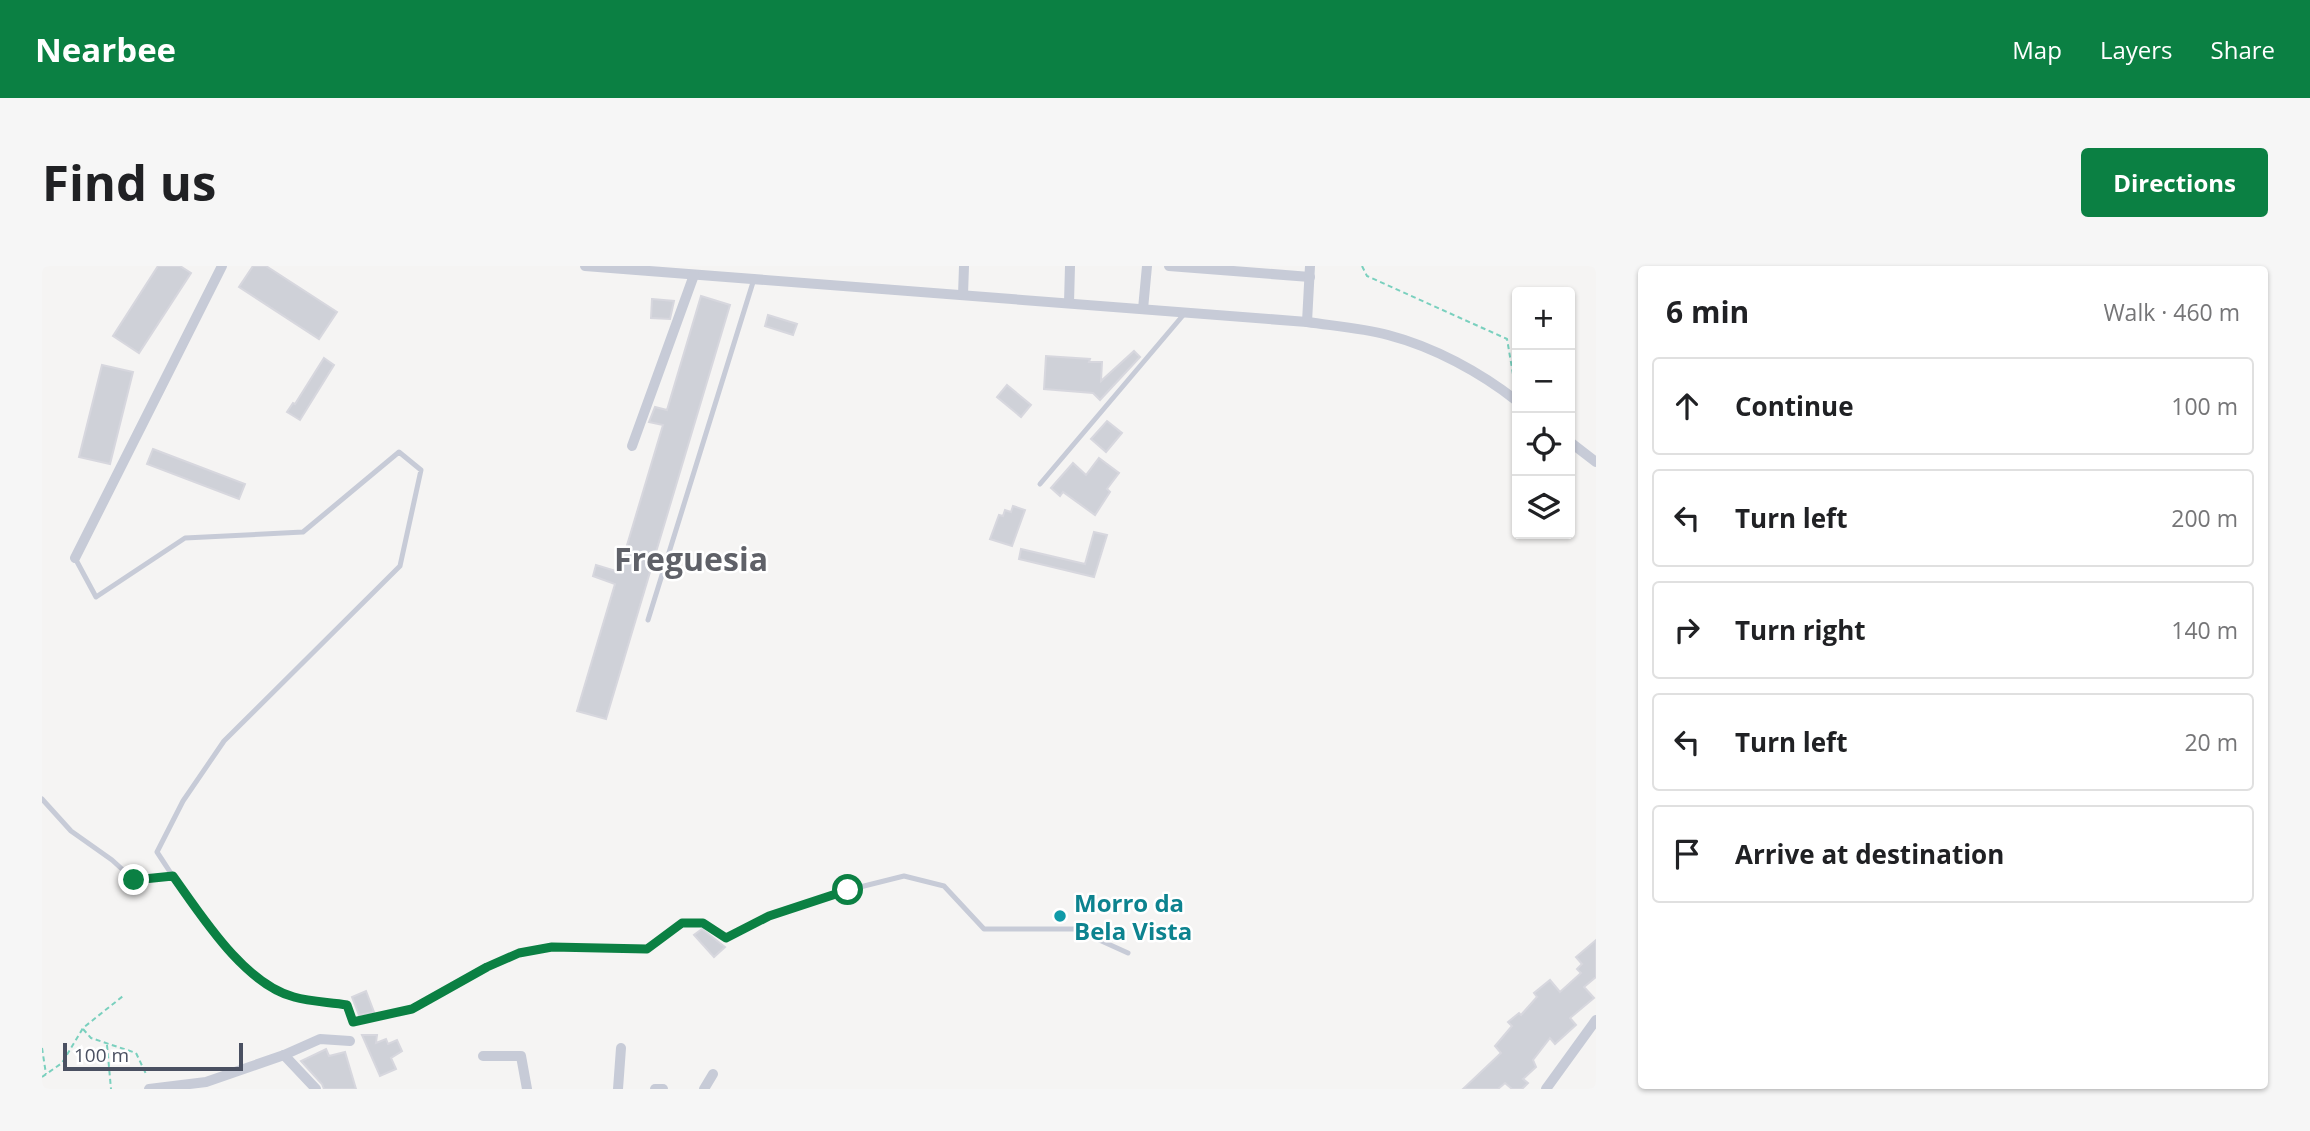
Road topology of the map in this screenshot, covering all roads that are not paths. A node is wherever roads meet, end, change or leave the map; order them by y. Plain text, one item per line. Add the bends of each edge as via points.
1 (222, 266) edge
2 (585, 266) edge
3 (964, 266) edge
4 (1070, 266) edge
5 (1147, 266) edge
6 (1169, 266) edge
7 (1310, 271) edge
8 (694, 275) junction
9 (754, 279) junction
10 (962, 295) junction
11 (1069, 303) junction
12 (1143, 309) junction
13 (1185, 313) junction
14 (1307, 322) junction
15 (1512, 397) edge
16 (632, 446) dead end
17 (1575, 446) edge
18 (1596, 462) edge
19 (1040, 484) dead end
20 (75, 558) joint
21 (648, 621) dead end
22 (42, 799) edge
23 (173, 876) junction
24 (1128, 953) dead end
25 (1596, 1020) edge
26 (350, 1041) dead end
27 (621, 1048) dead end
28 (284, 1055) junction
29 (483, 1056) dead end
30 (713, 1074) dead end
31 (151, 1088) edge
32 (316, 1089) edge
33 (527, 1089) edge
34 (618, 1089) edge
35 (655, 1089) edge
36 (663, 1089) edge
37 (704, 1089) edge
38 (1546, 1089) edge

1 - 20 street
2 - 8 street
3 - 10 street
4 - 11 street
5 - 12 street
6 - 7 street
7 - 14 street
8 - 9 street
8 - 16 street
9 - 10 street
9 - 21 lane
10 - 11 street
11 - 12 street
12 - 13 street
13 - 14 street
13 - 19 lane
14 - 15 street via 1388,335 1488,379
17 - 18 street
20 - 23 lane via 96,597 185,538 303,532 399,452 421,470 400,566 224,741 183,800 157,852
22 - 23 lane via 71,831 134,880
23 - 24 lane via 215,936 261,980 292,997 347,1005 353,1022 412,1009 519,953 552,947 647,949 682,923 703,923 726,938 769,916 904,876 944,886 984,929 1075,929
25 - 38 street
26 - 28 street via 320,1039
27 - 34 street
28 - 31 street via 206,1082
28 - 32 street
29 - 33 street via 521,1056
30 - 37 street
35 - 36 street

